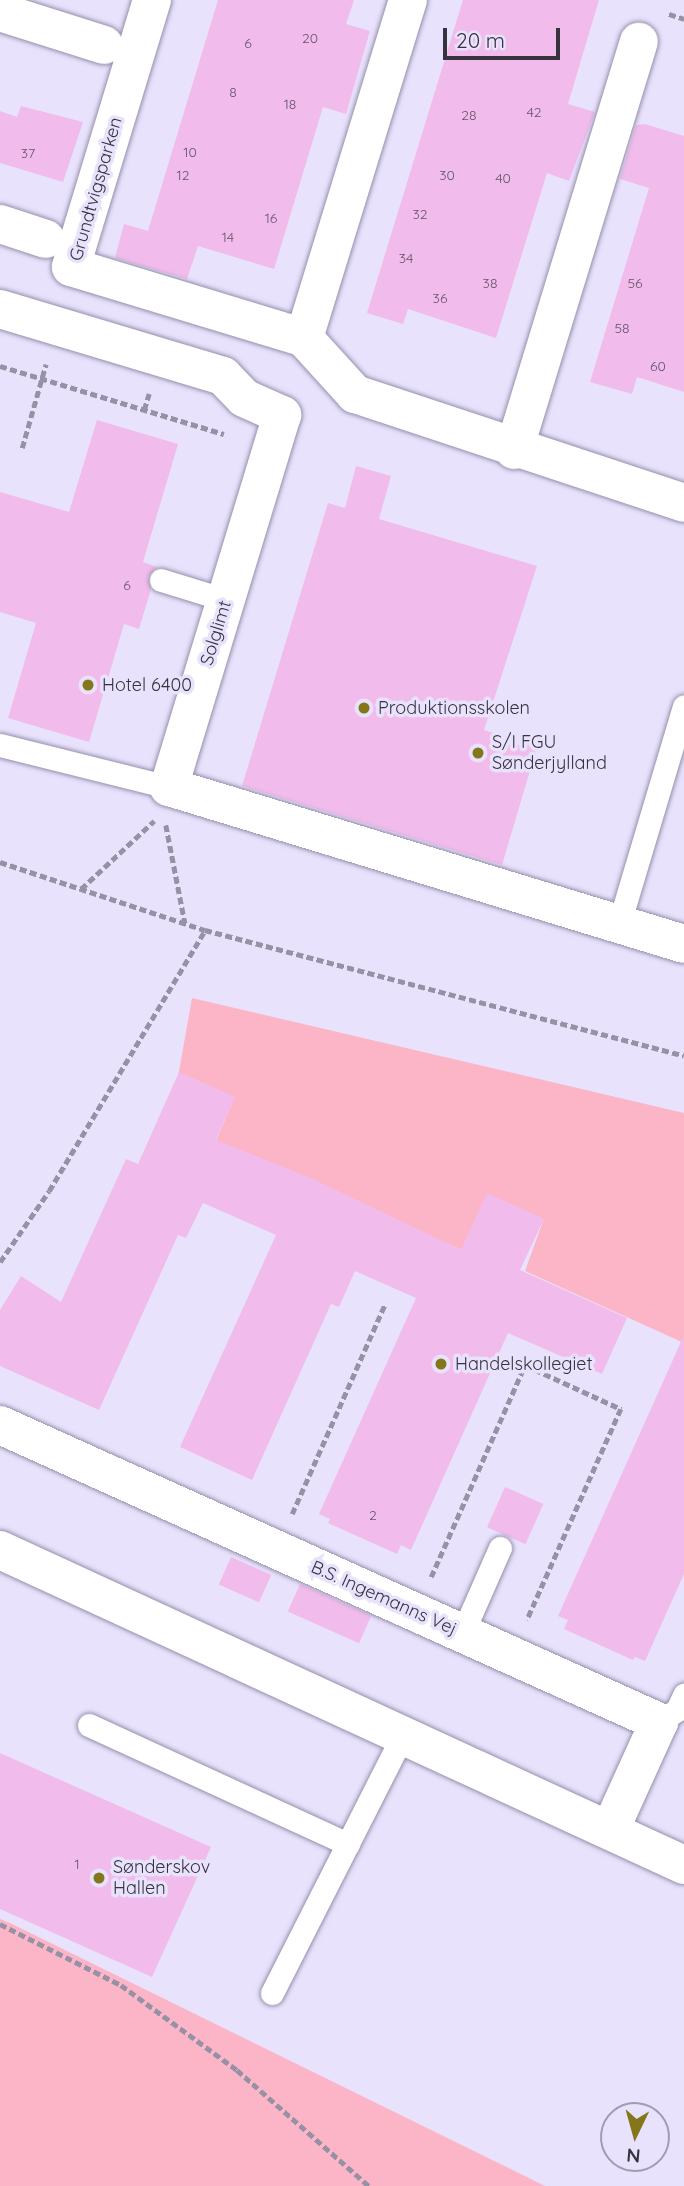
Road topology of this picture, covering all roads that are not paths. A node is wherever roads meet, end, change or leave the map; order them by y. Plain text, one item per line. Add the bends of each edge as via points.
1 (152, 0) edge
2 (408, 0) edge
3 (0, 12) edge
4 (639, 42) dead end
5 (104, 45) dead end
6 (0, 224) edge
7 (46, 239) dead end
8 (0, 309) edge
9 (304, 338) junction
10 (514, 450) junction
11 (684, 503) edge
12 (161, 580) dead end
13 (226, 600) junction
14 (684, 706) edge
15 (0, 745) edge
16 (169, 787) junction
17 (619, 924) junction
18 (684, 944) edge
19 (0, 1425) edge
20 (500, 1548) dead end
21 (0, 1550) edge
22 (463, 1634) junction
23 (672, 1709) edge
24 (89, 1726) dead end
25 (403, 1735) junction
26 (610, 1830) junction
27 (348, 1843) junction
28 (684, 1864) edge
29 (272, 1993) dead end

1 - 9 street, Grundtvigsparken via 71,267
2 - 9 street
3 - 5 street
4 - 10 street
6 - 7 street
8 - 13 street, Solglimt via 223,376 244,398 282,415
9 - 10 street via 355,394
10 - 11 street
12 - 13 lane
13 - 16 street, Solglimt
14 - 17 lane
15 - 16 lane
16 - 17 street
17 - 18 street
19 - 22 street, B.S. Ingemanns Vej
20 - 22 lane
21 - 25 street
22 - 23 street, B.S. Ingemanns Vej via 511,1656
23 - 26 street, B.S. Ingemanns Vej
24 - 27 lane
25 - 26 street
25 - 27 lane
26 - 28 street
27 - 29 lane

